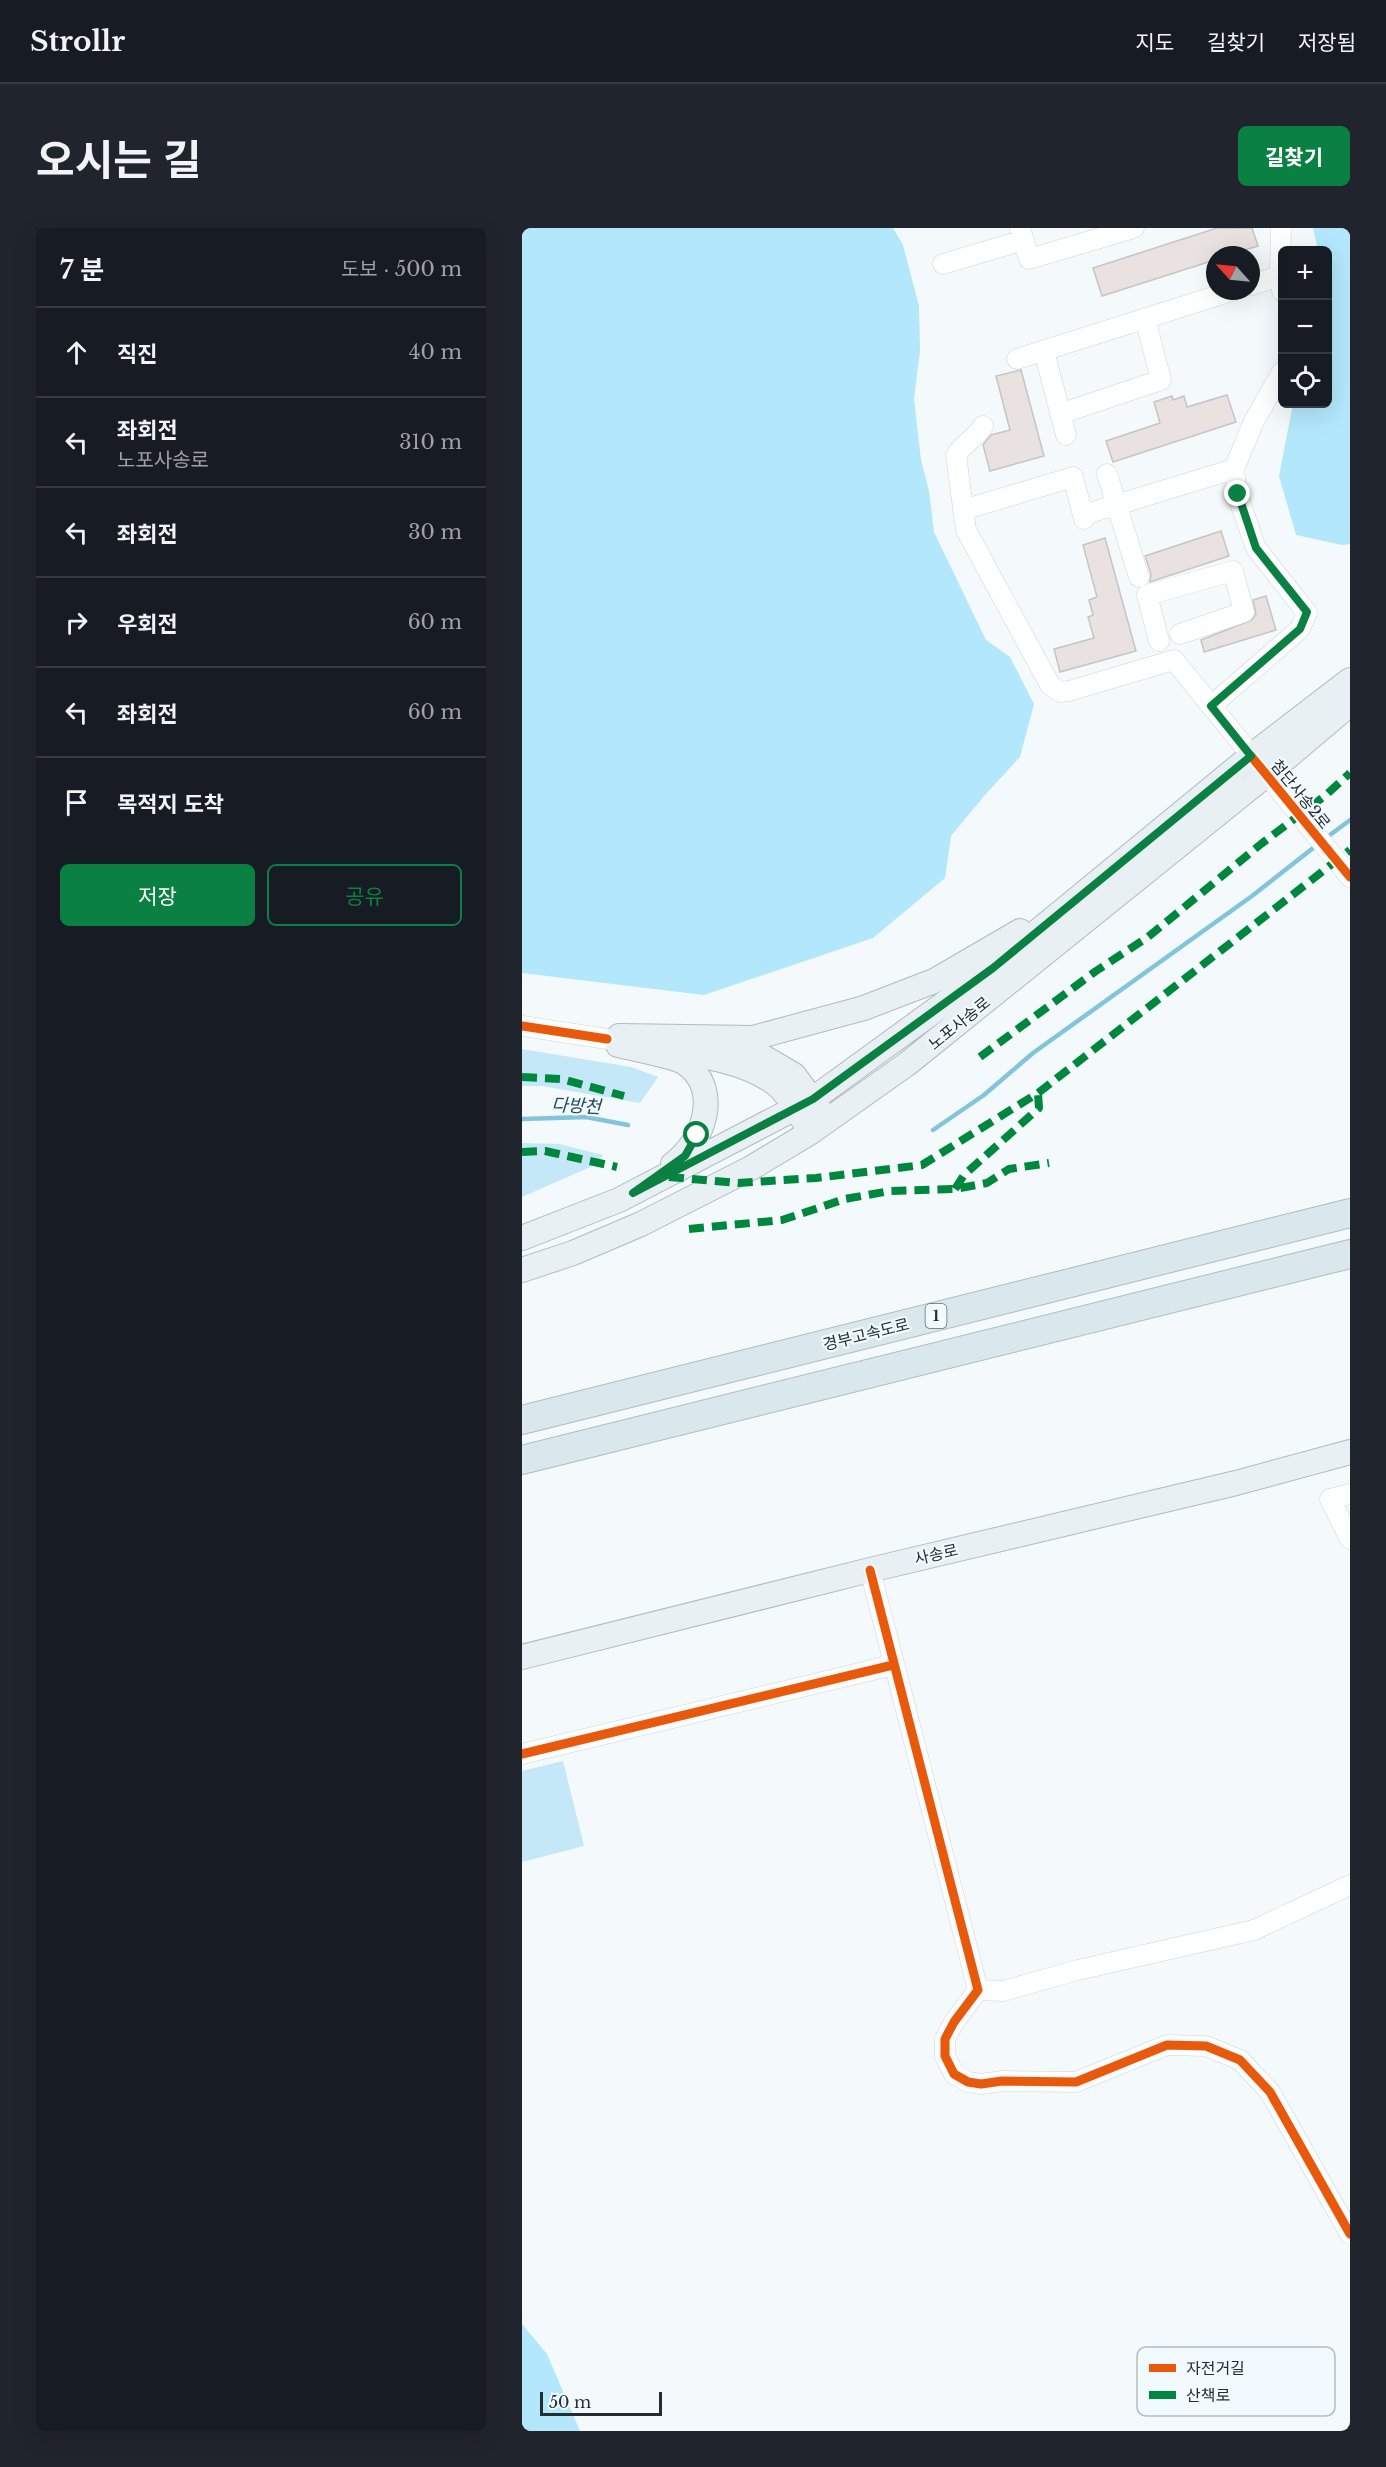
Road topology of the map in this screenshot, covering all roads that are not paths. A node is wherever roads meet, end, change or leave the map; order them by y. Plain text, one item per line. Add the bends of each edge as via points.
1 (1134, 228) edge
2 (1281, 228) edge
3 (1022, 234) edge
4 (1281, 246) edge
5 (943, 264) dead end
6 (1278, 283) edge
7 (1260, 284) edge
8 (1206, 299) edge
9 (1145, 318) junction
10 (1044, 351) junction
11 (1017, 359) dead end
12 (1278, 379) edge
13 (1060, 414) junction
14 (983, 426) dead end
15 (1066, 435) dead end
16 (1234, 469) junction
17 (1107, 474) dead end
18 (1117, 504) junction
19 (963, 510) junction
20 (1139, 577) dead end
21 (1180, 634) junction
22 (1159, 641) junction
23 (1174, 660) junction
24 (1151, 667) junction
25 (1350, 680) edge
26 (1350, 704) edge
27 (1211, 706) junction
28 (1251, 756) junction
29 (1266, 775) junction
30 (1346, 873) edge
31 (1077, 898) junction
32 (522, 1026) edge
33 (615, 1040) junction
34 (805, 1104) junction
35 (819, 1127) junction
36 (633, 1193) junction
37 (1350, 1213) edge
38 (522, 1238) edge
39 (1350, 1254) edge
40 (522, 1270) edge
41 (522, 1420) edge
42 (1350, 1452) edge
43 (522, 1460) edge
44 (1350, 1494) edge
45 (1350, 1539) edge
46 (870, 1570) junction
47 (522, 1658) edge
48 (893, 1665) junction
49 (522, 1754) edge
50 (1350, 1885) edge
51 (978, 1990) junction
52 (1350, 2234) edge

1 - 3 street via 1029,259
2 - 4 street
3 - 5 street
6 - 7 street
8 - 9 street
9 - 10 street
9 - 13 street via 1161,380
10 - 11 street
10 - 13 street
12 - 16 street
13 - 15 street
14 - 19 street via 956,454
16 - 18 street
16 - 27 street via 1256,548 1307,612 1300,629
17 - 18 street
18 - 19 street via 1083,517 1073,477
18 - 20 street
19 - 24 street via 966,530 1050,685 1060,692 1069,691
21 - 22 street
21 - 22 street via 1244,612 1233,571 1146,595
21 - 23 street via 1185,646
22 - 24 street
23 - 24 street
23 - 27 street, 첨단사송2로
25 - 28 main road, 노포사송로
26 - 29 main road, 노포사송로
27 - 28 street, 첨단사송2로
28 - 29 street, 첨단사송2로
28 - 31 main road, 노포사송로
29 - 30 street, 첨단사송2로
29 - 35 main road, 노포사송로 via 907,1064
31 - 33 main road via 934,981 864,1008 753,1038
31 - 34 main road, 노포사송로 via 993,968
32 - 33 street
33 - 34 main road via 729,1046 765,1058 794,1075
33 - 36 main road via 684,1062 700,1078 706,1095 707,1109 685,1156
34 - 35 main road
34 - 36 main road, 노포사송로
35 - 40 main road, 노포사송로 via 751,1168 640,1224
36 - 38 main road, 노포사송로
37 - 41 highway, 경부고속도로 / 1
39 - 43 highway
42 - 46 main road, 사송로
44 - 45 street via 1330,1499
46 - 47 main road, 사송로
46 - 48 street
48 - 49 street
48 - 51 street
50 - 51 street via 1254,1930 1003,1991
51 - 52 street via 945,2039 945,2056 954,2074 968,2082 1076,2082 1167,2045 1206,2046 1240,2060 1270,2092

